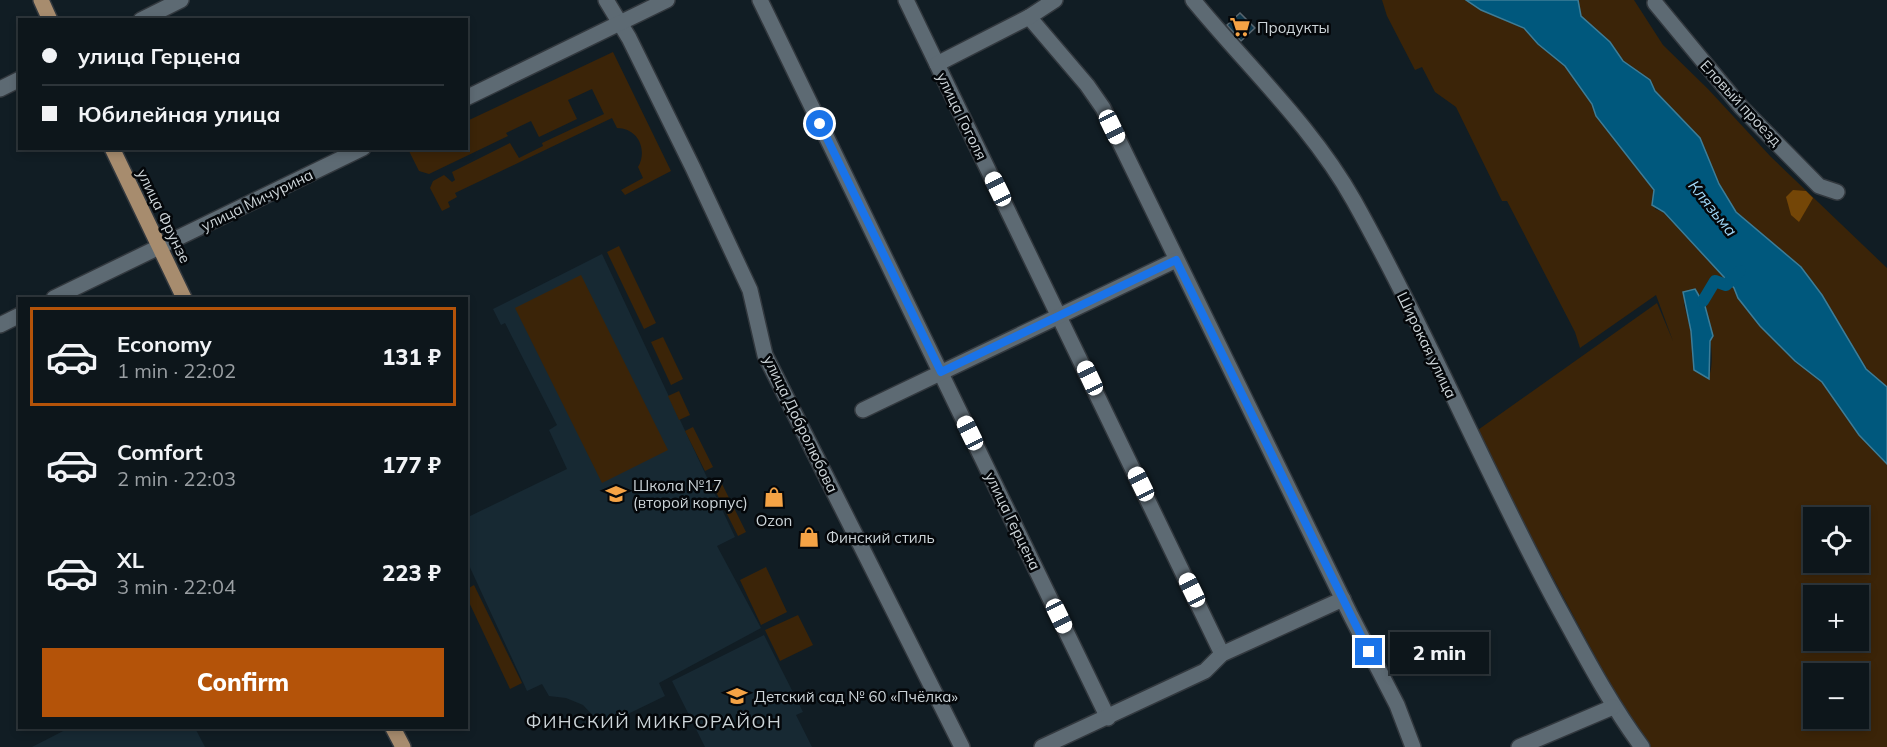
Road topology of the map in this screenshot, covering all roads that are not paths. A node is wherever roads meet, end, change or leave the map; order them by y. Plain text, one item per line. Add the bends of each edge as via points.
1 (41, 0) edge
2 (181, 0) edge
3 (606, 0) edge
4 (667, 0) edge
5 (760, 0) edge
6 (906, 0) edge
7 (1055, 0) edge
8 (1192, 0) edge
9 (1655, 3) dead end
10 (49, 18) edge
11 (145, 18) edge
12 (1029, 18) junction
13 (620, 23) junction
14 (937, 64) junction
15 (18, 80) edge
16 (0, 89) edge
17 (468, 97) edge
18 (113, 150) edge
19 (359, 150) edge
20 (1837, 192) dead end
21 (159, 247) junction
22 (1176, 260) junction
23 (56, 297) edge
24 (184, 297) edge
25 (1060, 315) junction
26 (18, 316) edge
27 (0, 324) edge
28 (941, 372) junction
29 (863, 410) dead end
30 (1343, 599) junction
31 (1222, 654) junction
32 (1616, 712) junction
33 (1108, 718) junction
34 (394, 729) edge
35 (403, 747) edge
36 (962, 747) edge
37 (1042, 747) edge
38 (1413, 747) edge
39 (1519, 747) edge
40 (1642, 747) edge

1 - 10 main road
2 - 11 street
3 - 13 street, улица Добролюбова
4 - 13 street
5 - 28 street, улица Герцена
6 - 14 street, улица Гоголя
7 - 12 street
8 - 32 street, Широкая улица via 1318,146 1353,200 1526,547
9 - 20 street, Еловый проезд via 1741,107 1819,186
12 - 14 street
12 - 22 street via 1103,108
13 - 17 street
13 - 36 street, улица Добролюбова via 750,290 765,355
14 - 25 street, улица Гоголя
15 - 16 street
18 - 21 main road, улица Фрунзе
19 - 21 street, улица Мичурина
21 - 23 street, улица Мичурина
21 - 24 main road, улица Фрунзе
22 - 25 street
22 - 30 street
25 - 28 street
25 - 31 street, улица Гоголя
26 - 27 street
28 - 29 street
28 - 33 street, улица Герцена
30 - 31 street
30 - 38 street via 1397,705
31 - 33 street via 1205,671
32 - 39 street
32 - 40 street, Широкая улица
33 - 37 street
34 - 35 main road

